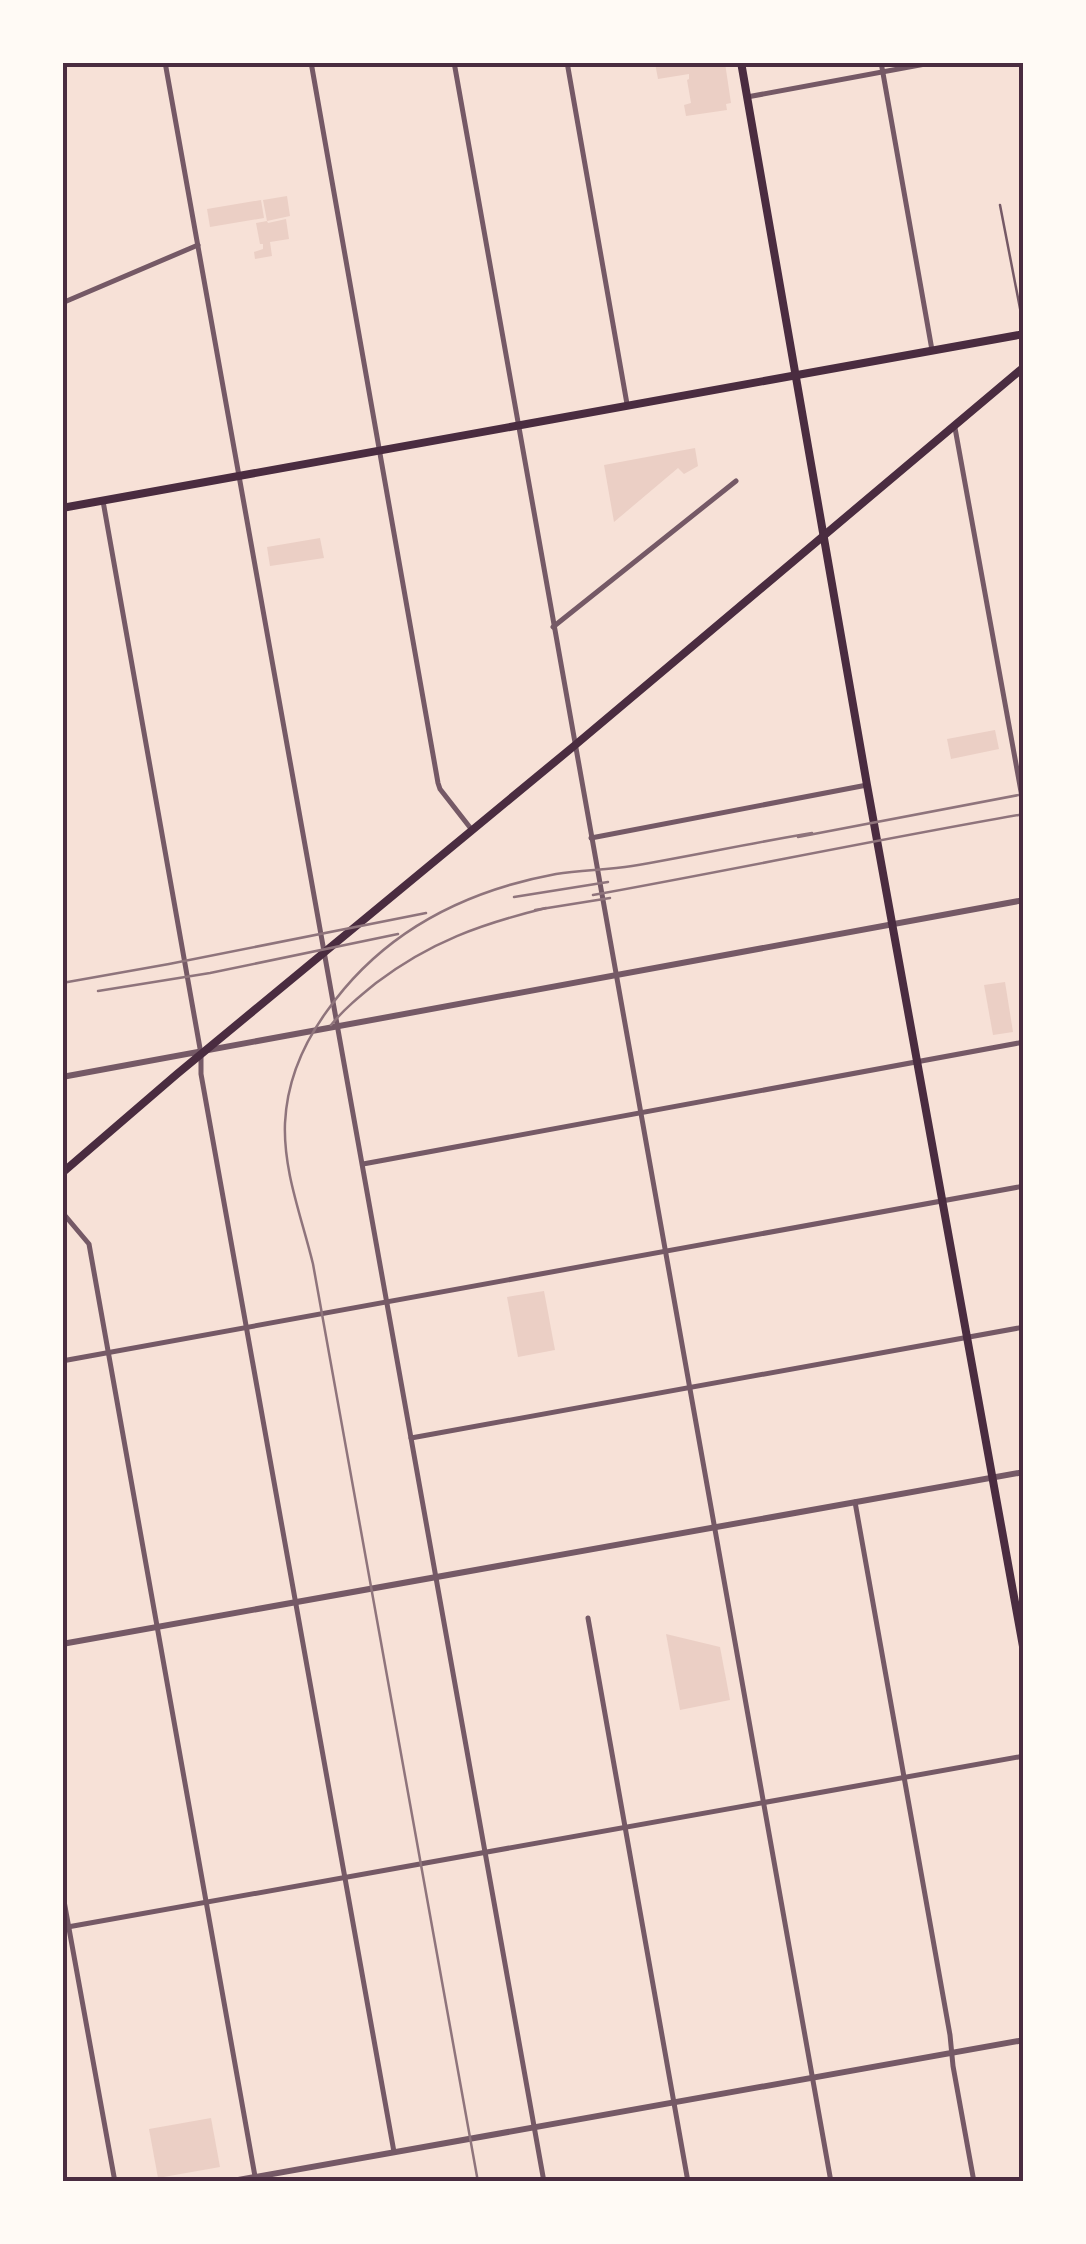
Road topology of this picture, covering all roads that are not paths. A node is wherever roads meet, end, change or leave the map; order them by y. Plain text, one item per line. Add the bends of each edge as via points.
1 (164, 62) edge
2 (311, 62) edge
3 (454, 62) edge
4 (568, 62) edge
5 (741, 62) edge
6 (881, 62) edge
7 (936, 62) edge
8 (882, 72) junction
9 (747, 97) junction
10 (1000, 204) dead end
11 (198, 244) junction
12 (62, 303) edge
13 (1024, 331) edge
14 (932, 350) junction
15 (1024, 367) edge
16 (796, 375) junction
17 (628, 406) junction
18 (954, 425) junction
19 (518, 426) junction
20 (379, 450) junction
21 (240, 476) junction
22 (736, 481) dead end
23 (103, 500) junction
24 (62, 508) edge
25 (822, 535) junction
26 (553, 627) junction
27 (574, 746) junction
28 (867, 785) junction
29 (1024, 808) edge
30 (472, 830) junction
31 (591, 838) junction
32 (1024, 900) edge
33 (892, 925) junction
34 (324, 954) junction
35 (615, 975) junction
36 (337, 1026) junction
37 (1024, 1042) edge
38 (201, 1054) junction
39 (916, 1062) junction
40 (62, 1078) edge
41 (640, 1113) junction
42 (362, 1164) junction
43 (62, 1173) edge
44 (1024, 1186) edge
45 (942, 1201) junction
46 (62, 1212) edge
47 (664, 1252) junction
48 (387, 1302) junction
49 (246, 1327) junction
50 (1024, 1328) edge
51 (966, 1338) junction
52 (108, 1352) junction
53 (62, 1361) edge
54 (689, 1388) junction
55 (411, 1438) junction
56 (1024, 1472) edge
57 (992, 1478) junction
58 (855, 1502) junction
59 (714, 1528) junction
60 (436, 1578) junction
61 (296, 1602) junction
62 (588, 1618) dead end
63 (157, 1627) junction
64 (62, 1644) edge
65 (1024, 1652) edge
66 (1024, 1756) edge
67 (904, 1778) junction
68 (763, 1803) junction
69 (626, 1828) junction
70 (485, 1853) junction
71 (345, 1878) junction
72 (62, 1890) edge
73 (206, 1902) junction
74 (66, 1928) edge
75 (1024, 2040) edge
76 (952, 2053) junction
77 (812, 2078) junction
78 (674, 2102) junction
79 (534, 2127) junction
80 (394, 2152) junction
81 (256, 2179) edge
82 (115, 2182) edge
83 (227, 2182) edge
84 (544, 2182) edge
85 (688, 2182) edge
86 (830, 2182) edge
87 (974, 2182) edge

1 - 11 street
2 - 20 street
3 - 19 street
4 - 17 street
5 - 9 main road
6 - 8 street
7 - 8 street
8 - 9 street
8 - 14 street
9 - 16 main road
10 - 13 lane
11 - 12 street
11 - 21 street
13 - 14 main road
14 - 16 main road
15 - 18 main road
16 - 17 main road
16 - 25 main road
17 - 19 main road
18 - 25 main road
18 - 29 street
19 - 20 main road
19 - 26 street
20 - 21 main road
20 - 30 street via 438,783
21 - 23 main road
21 - 34 street
22 - 26 street
23 - 24 main road
23 - 38 street
25 - 27 main road
25 - 28 main road
26 - 27 street
27 - 30 main road
27 - 31 street
28 - 31 street
28 - 33 main road
30 - 34 main road
31 - 35 street
32 - 33 street
33 - 35 street
33 - 39 main road
34 - 36 street
34 - 38 main road
35 - 36 street
35 - 41 street
36 - 38 street
36 - 42 street
37 - 39 street
38 - 40 street
38 - 43 main road
38 - 49 street
39 - 41 street
39 - 45 main road
41 - 42 street
41 - 47 street
42 - 48 street
44 - 45 street
45 - 47 street
45 - 51 main road
46 - 52 street via 89,1244
47 - 48 street
47 - 54 street
48 - 49 street
48 - 55 street
49 - 52 street
49 - 61 street
50 - 51 street
51 - 54 street
51 - 57 main road
52 - 53 street
52 - 63 street
54 - 55 street
54 - 59 street
55 - 60 street
56 - 57 street
57 - 58 street
57 - 65 main road
58 - 59 street
58 - 67 street
59 - 60 street
59 - 68 street
60 - 61 street
60 - 70 street
61 - 63 street
61 - 71 street
62 - 69 street
63 - 64 street
63 - 73 street
66 - 67 street
67 - 68 street
67 - 76 street
68 - 69 street
68 - 77 street
69 - 70 street
69 - 78 street
70 - 71 street
70 - 79 street
71 - 73 street
71 - 80 street
72 - 74 street
73 - 74 street
73 - 81 street
74 - 82 street
75 - 76 street
76 - 77 street
76 - 87 street
77 - 78 street
77 - 86 street
78 - 79 street
78 - 85 street
79 - 80 street
79 - 84 street
80 - 81 street
81 - 83 street

